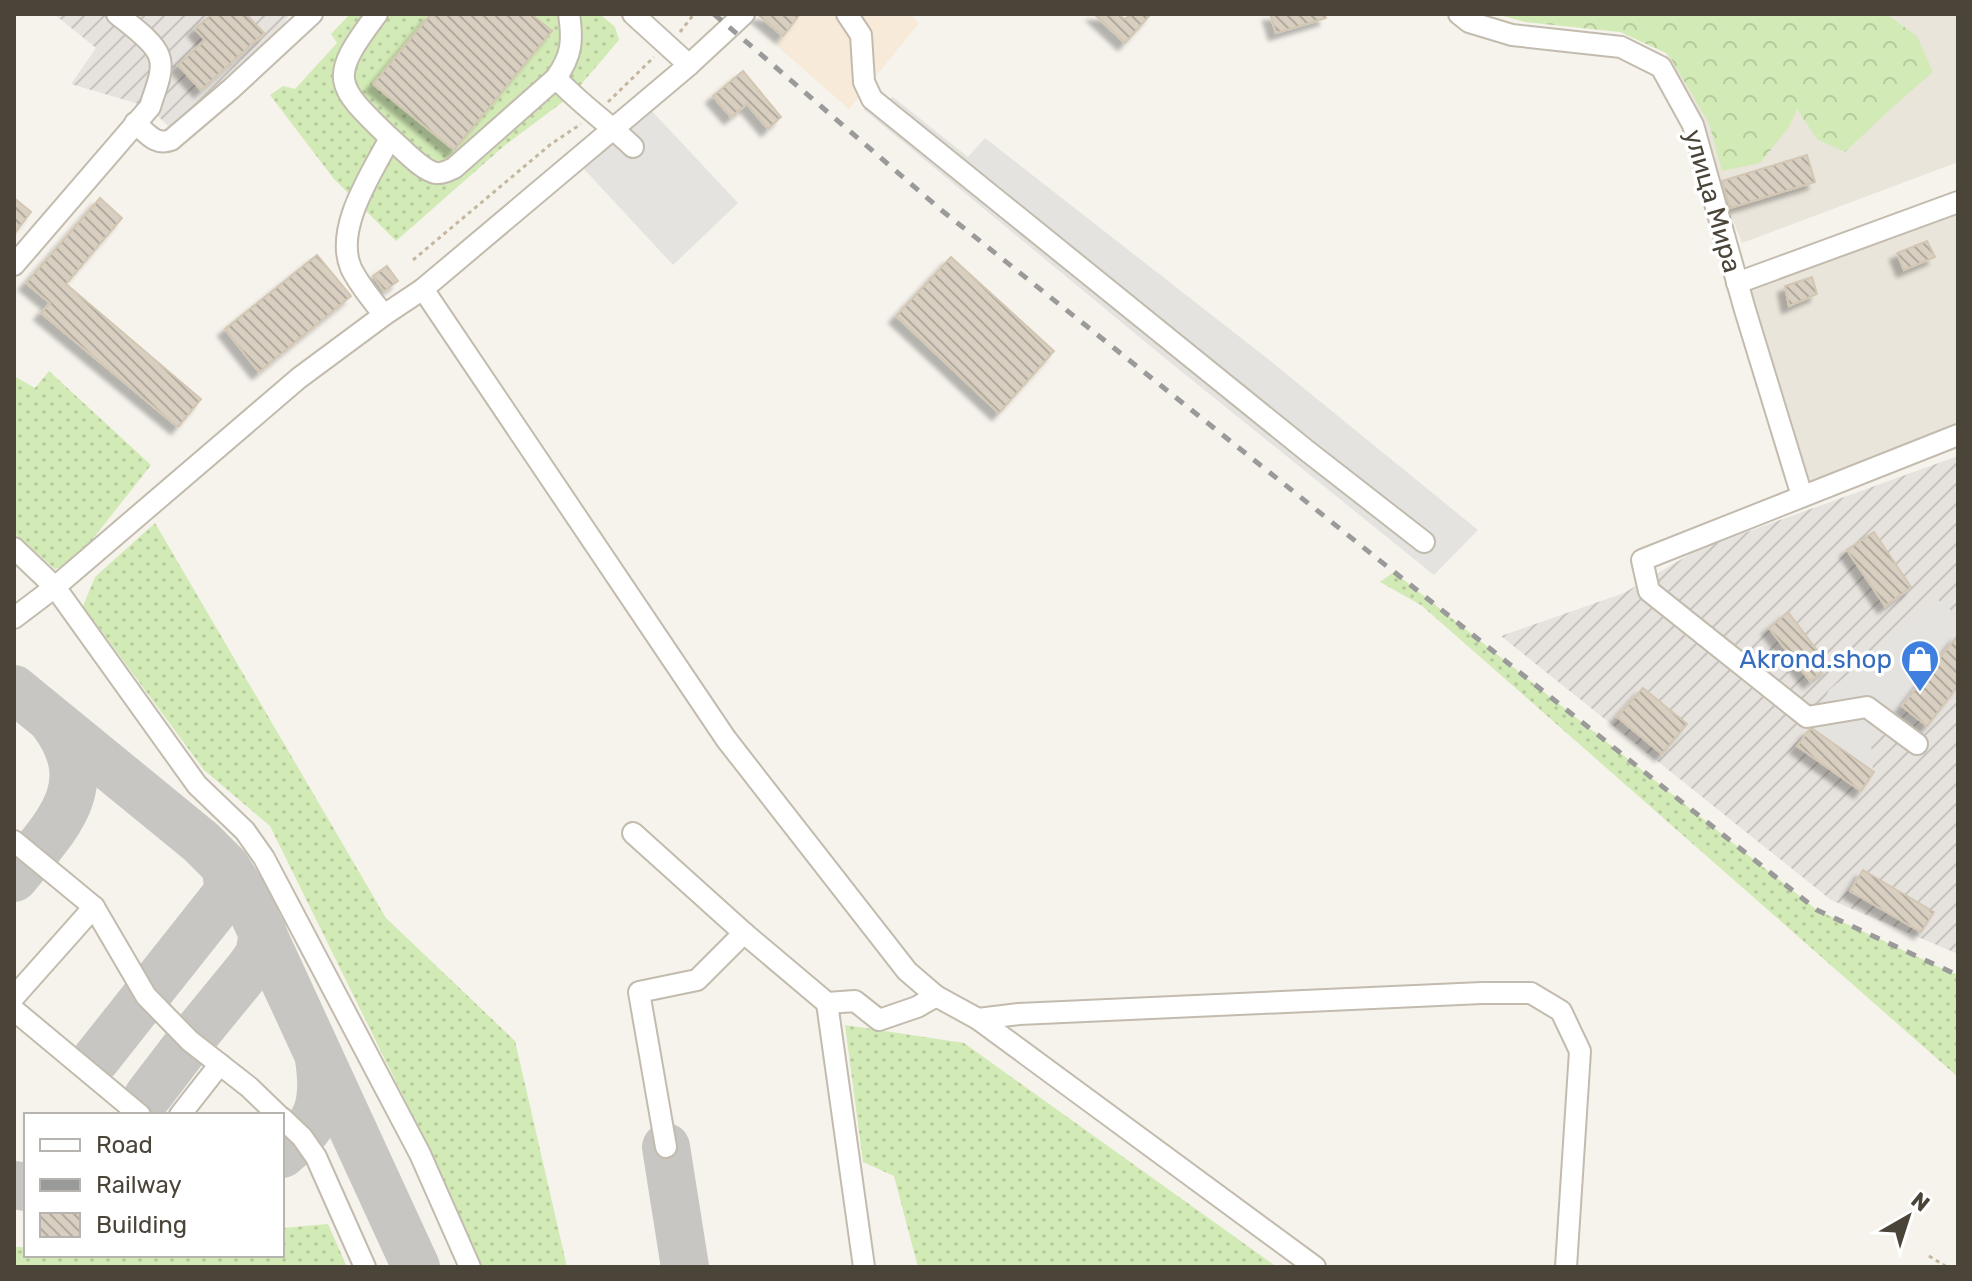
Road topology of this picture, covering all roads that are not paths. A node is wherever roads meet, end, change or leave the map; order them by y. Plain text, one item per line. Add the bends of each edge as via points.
1 (117, 14) edge
2 (312, 14) edge
3 (377, 14) edge
4 (569, 14) edge
5 (633, 14) edge
6 (744, 14) edge
7 (847, 14) edge
8 (1459, 14) edge
9 (689, 65) junction
10 (556, 78) junction
11 (135, 123) junction
12 (613, 127) junction
13 (390, 138) junction
14 (633, 147) dead end
15 (1958, 202) edge
16 (14, 265) edge
17 (1737, 283) junction
18 (423, 289) junction
19 (384, 315) junction
20 (1958, 435) edge
21 (1802, 496) junction
22 (1424, 542) dead end
23 (14, 548) edge
24 (55, 587) junction
25 (14, 618) edge
26 (1917, 744) dead end
27 (633, 833) dead end
28 (14, 841) edge
29 (94, 907) junction
30 (744, 933) junction
31 (936, 996) junction
32 (14, 997) edge
33 (827, 1003) junction
34 (14, 1010) edge
35 (978, 1019) junction
36 (220, 1064) junction
37 (138, 1113) edge
38 (182, 1113) edge
39 (276, 1113) edge
40 (284, 1121) edge
41 (666, 1147) dead end
42 (365, 1267) edge
43 (470, 1267) edge
44 (864, 1267) edge
45 (1315, 1267) edge
46 (1566, 1267) edge

1 - 11 street via 160,57 150,107
2 - 11 street via 171,140 157,141
3 - 13 street via 344,65 344,88
4 - 10 street via 570,51
5 - 9 street
6 - 9 street
7 - 22 street via 861,35 864,82 872,99
8 - 17 street, улица Мира via 1512,35 1621,47 1661,67 1693,125
9 - 12 street
10 - 12 street
10 - 13 street via 441,174 425,168
11 - 16 street
12 - 14 street
12 - 18 street
13 - 19 street via 353,210 347,242 350,267
15 - 17 street
17 - 21 street, улица Мира
18 - 19 street
18 - 31 street via 726,739 907,971
19 - 24 street via 299,378
20 - 21 street
21 - 26 street via 1642,560 1649,591 1807,717 1867,707
23 - 24 street
24 - 25 street
24 - 43 street via 197,785 245,831 264,858 420,1154
27 - 30 street
28 - 29 street
29 - 32 street
29 - 36 street via 146,996
30 - 33 street
30 - 41 street via 697,980 639,992
31 - 33 street via 879,1020 855,1001
31 - 35 street
33 - 44 street
34 - 37 street
35 - 45 street
35 - 46 street via 1531,993 1561,1011 1580,1051
36 - 38 street
36 - 39 street
40 - 42 street via 316,1157

